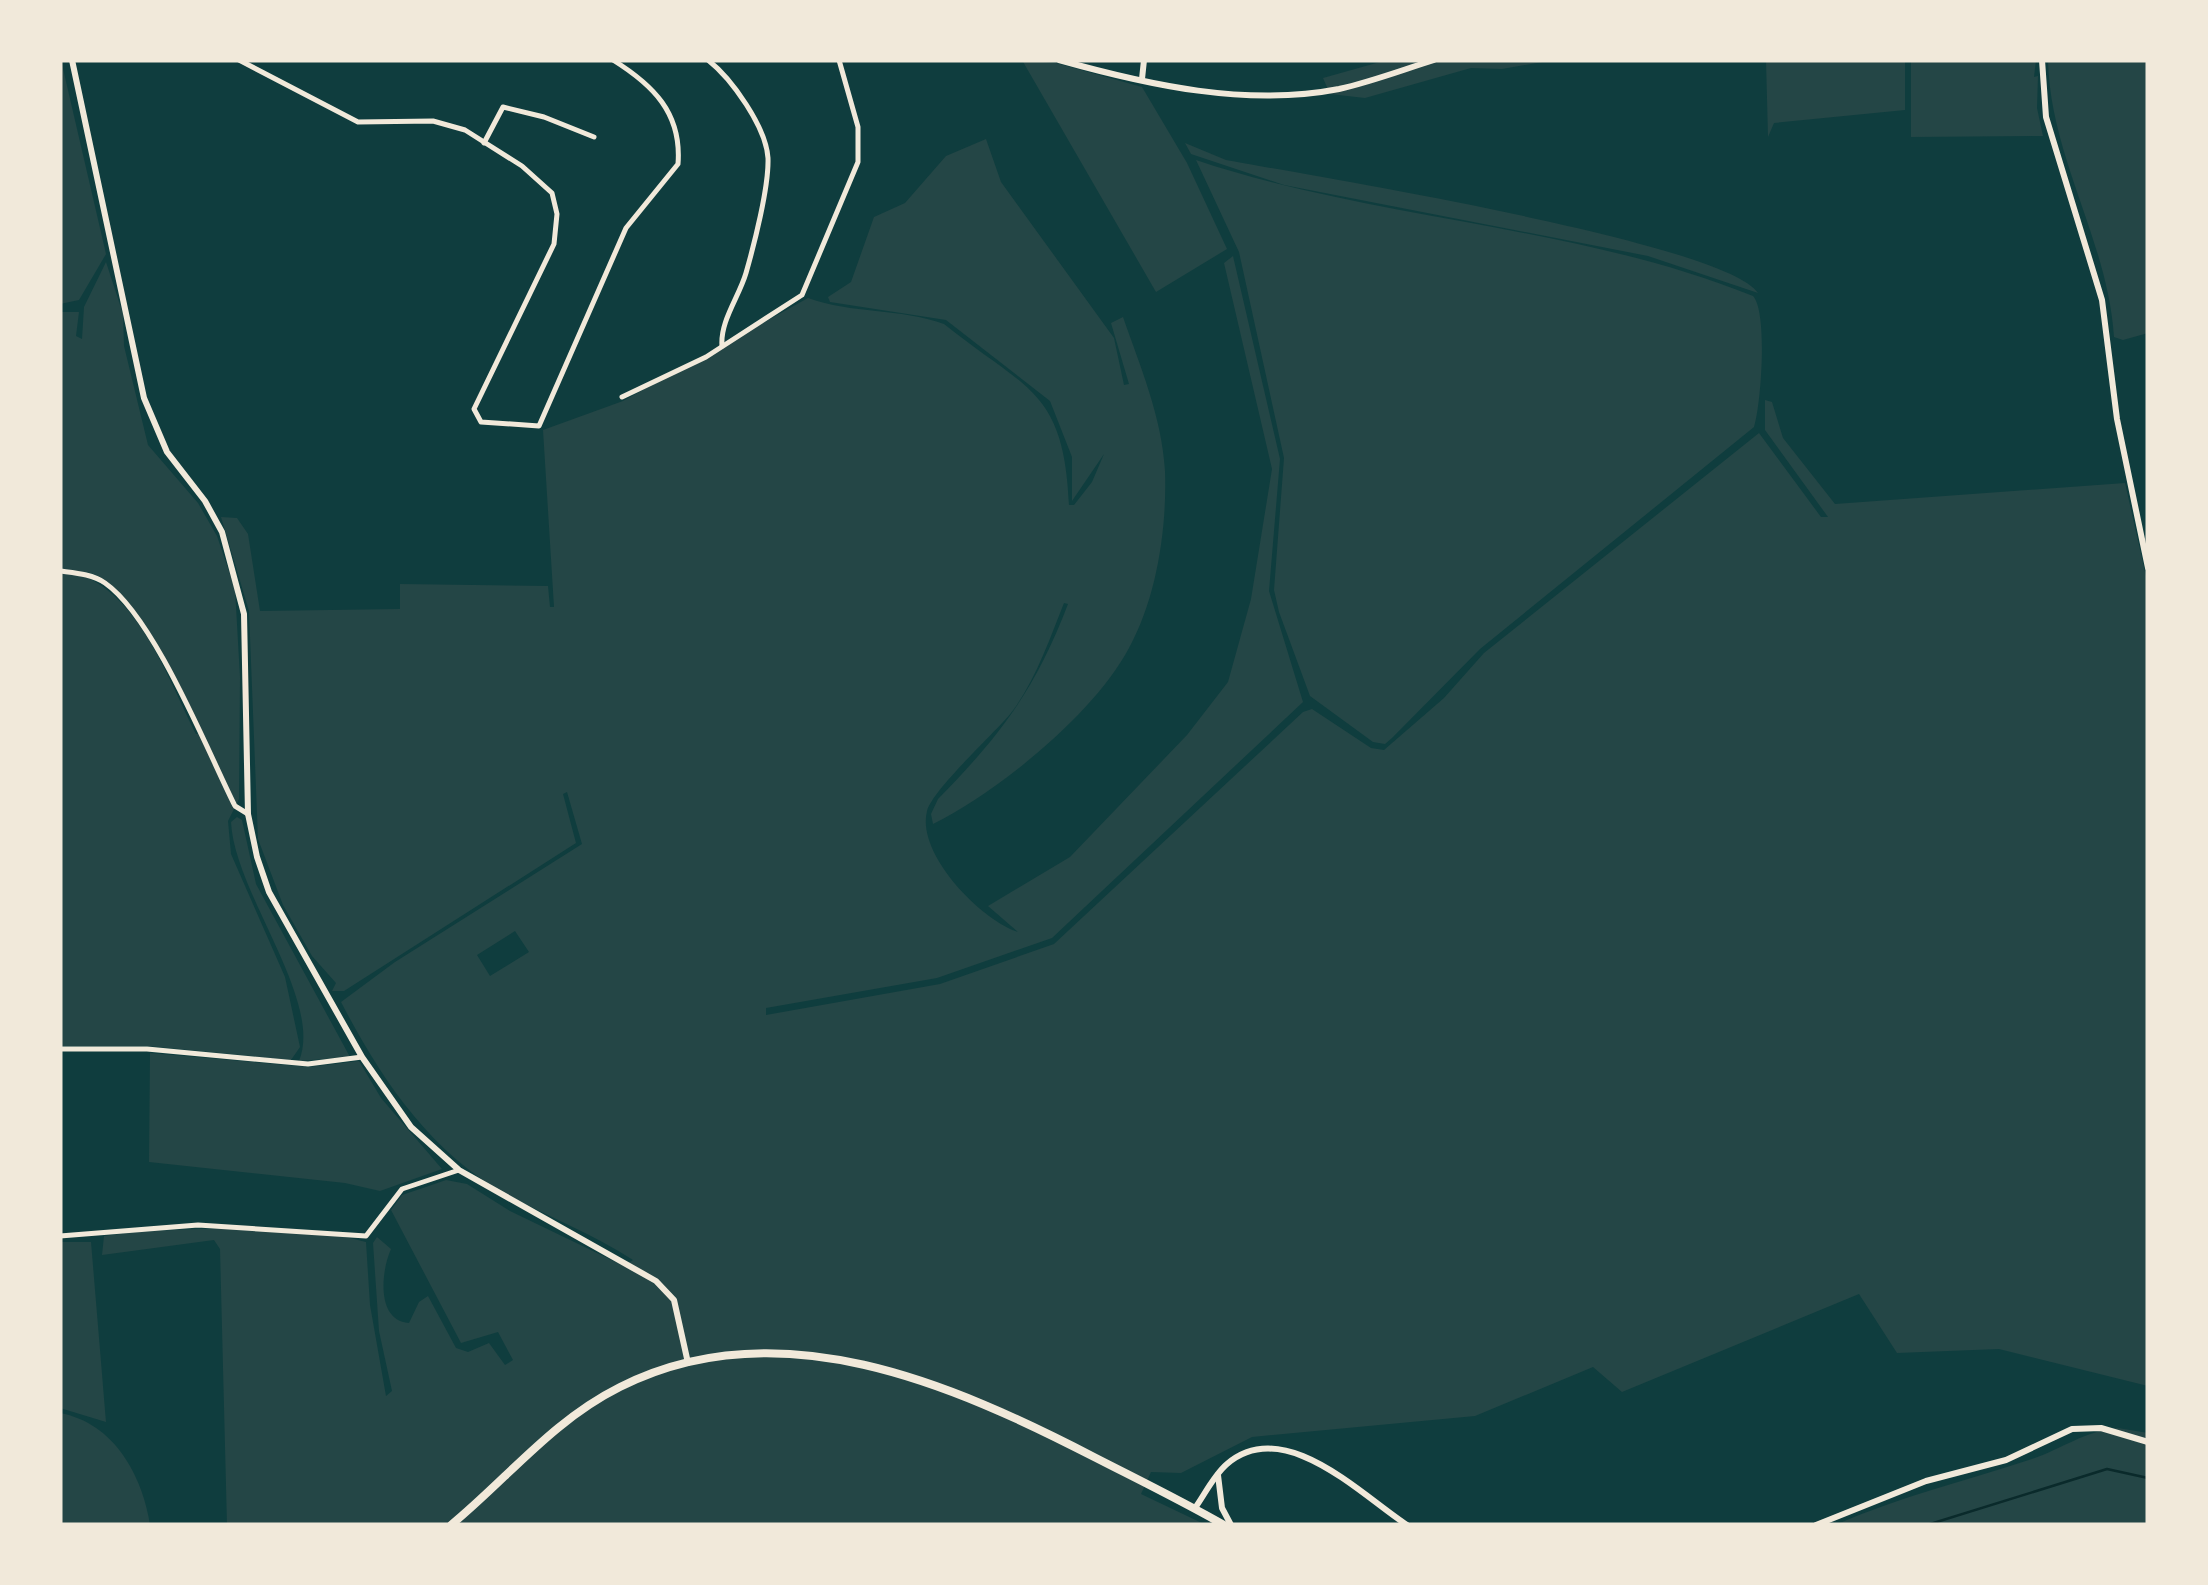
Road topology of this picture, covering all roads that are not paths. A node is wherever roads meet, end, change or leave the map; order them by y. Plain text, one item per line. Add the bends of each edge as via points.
1 (72, 60) edge
2 (239, 60) edge
3 (612, 60) edge
4 (708, 60) edge
5 (838, 60) edge
6 (1059, 60) edge
7 (1144, 60) edge
8 (1434, 60) edge
9 (2042, 60) edge
10 (1142, 79) junction
11 (594, 136) dead end
12 (484, 142) junction
13 (722, 347) junction
14 (622, 397) dead end
15 (2148, 568) edge
16 (60, 571) edge
17 (248, 814) junction
18 (60, 1049) edge
19 (362, 1056) junction
20 (459, 1170) junction
21 (60, 1236) edge
22 (688, 1362) junction
23 (2148, 1442) edge
24 (1218, 1474) junction
25 (1195, 1508) junction
26 (451, 1525) edge
27 (1227, 1525) edge
28 (1407, 1525) edge
29 (1816, 1525) edge

1 - 17 street via 144,398 167,452 214,517 239,583
2 - 12 street via 358,122 441,122
3 - 12 street via 666,104 678,164 626,228 539,426 490,425 475,415 554,244 557,214 544,183
4 - 13 street via 758,129 768,158 746,274 721,334
5 - 13 street via 858,127 858,162 810,284
6 - 10 street
7 - 10 street
8 - 10 street via 1356,85 1290,94 1232,94
9 - 15 street via 2046,117 2102,300
11 - 12 street via 508,107 497,112
13 - 14 street
16 - 17 street via 100,579 126,605 235,806
17 - 19 street via 269,892
18 - 19 street via 147,1049 308,1064
19 - 20 street via 412,1127
20 - 21 street via 402,1189 366,1236 198,1225
20 - 22 street via 656,1281 674,1300
22 - 25 main road via 776,1352 869,1365 1016,1417
22 - 26 main road via 619,1388 558,1426
23 - 29 street via 2101,1428 2072,1429 2006,1460 1926,1481
24 - 25 street
24 - 27 street
24 - 28 street via 1256,1450 1293,1452
25 - 27 main road

